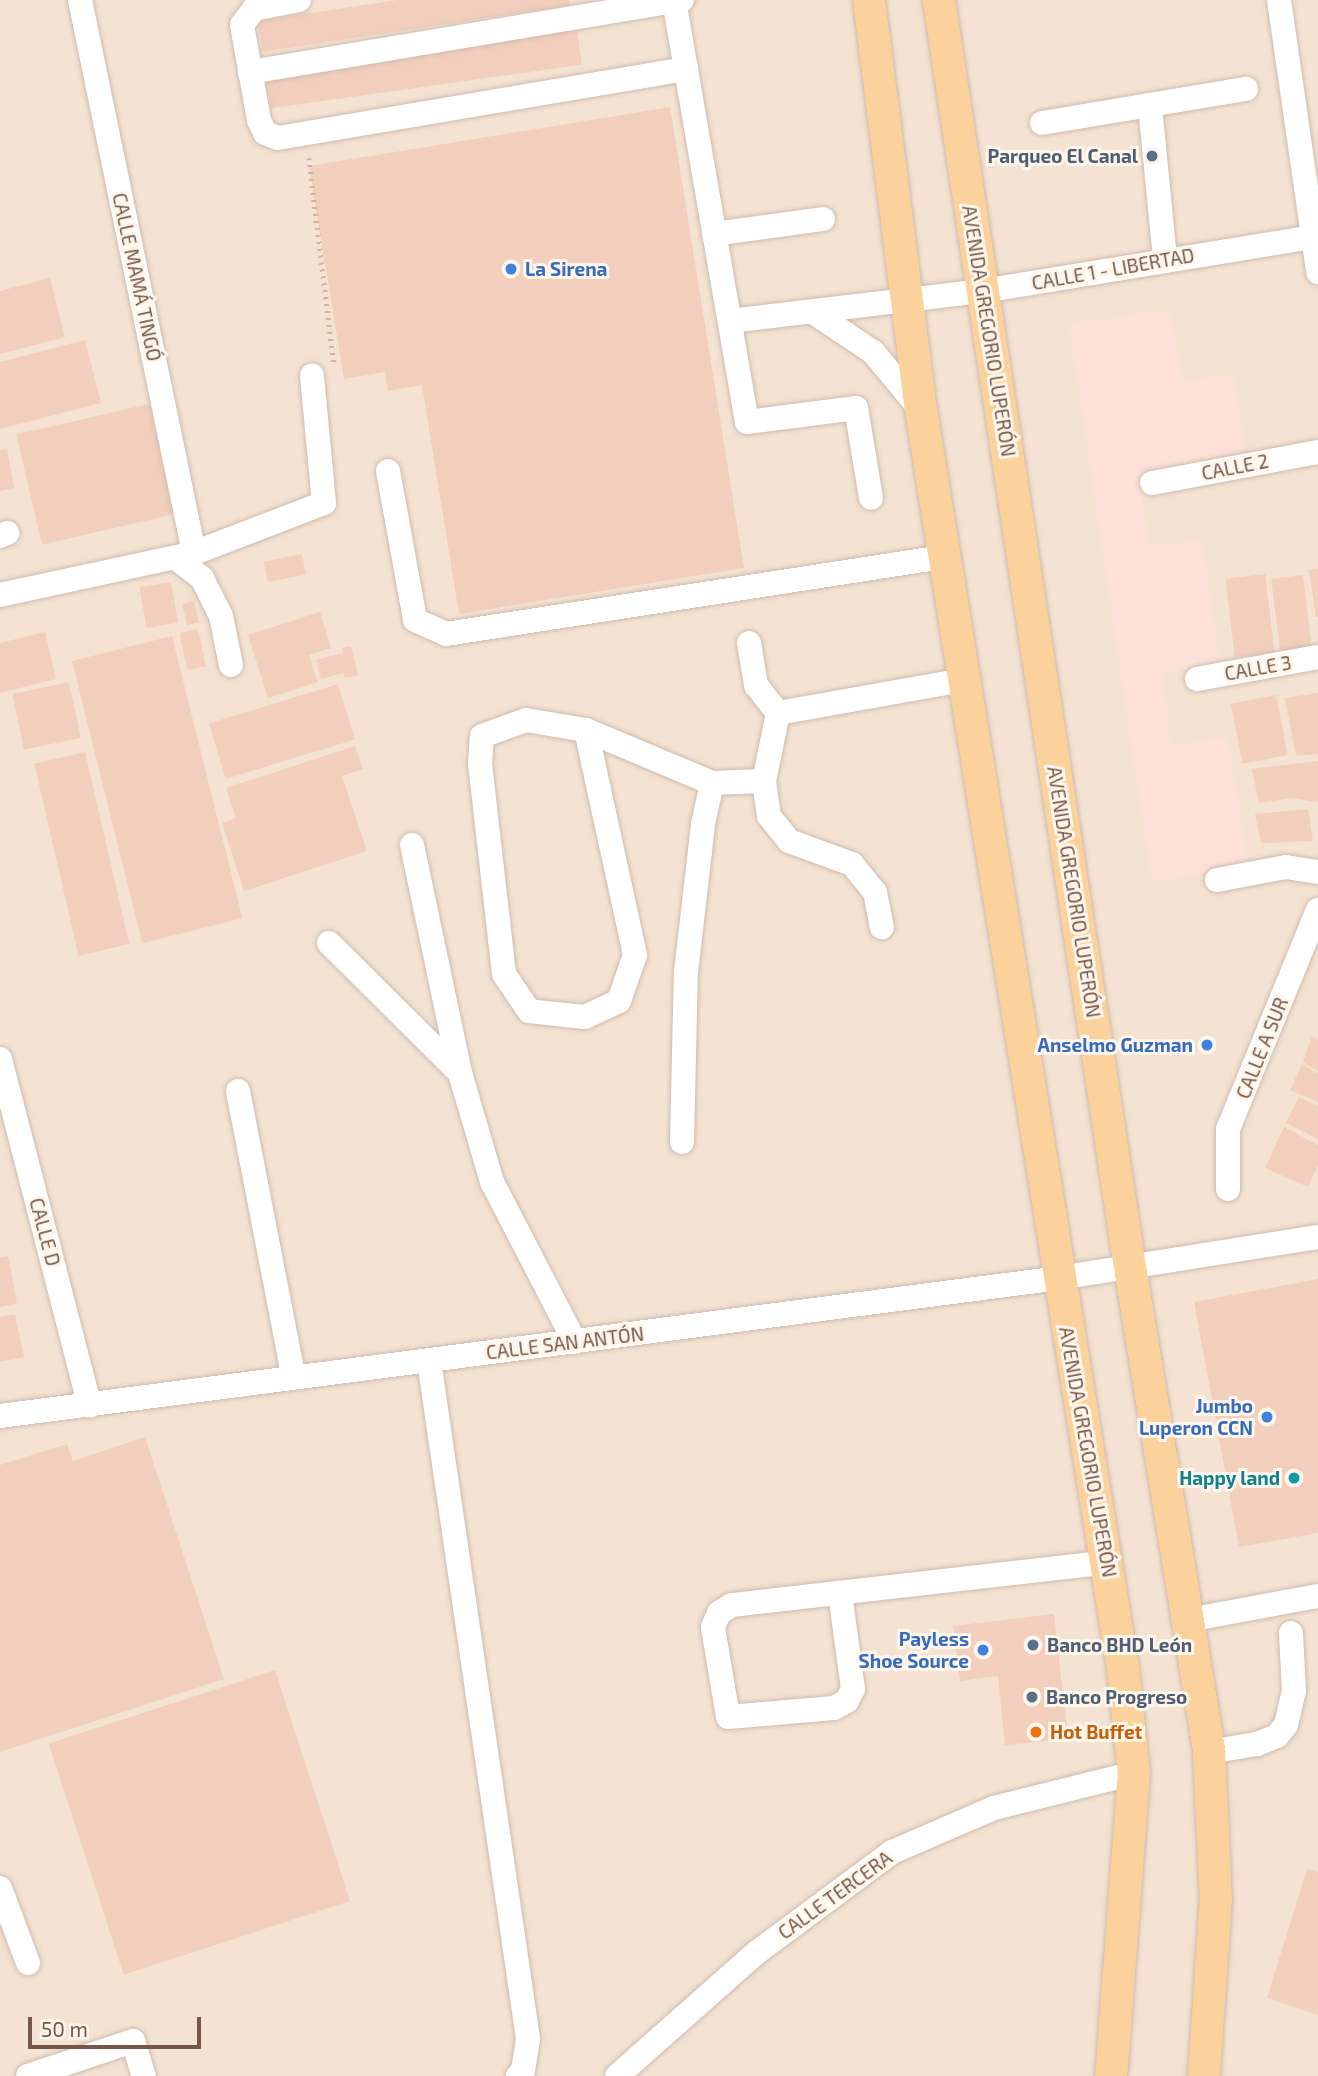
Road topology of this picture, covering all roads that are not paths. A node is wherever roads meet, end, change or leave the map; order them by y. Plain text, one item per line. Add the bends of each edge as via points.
1 (80, 0) edge
2 (299, 0) edge
3 (677, 0) edge
4 (869, 0) edge
5 (939, 0) edge
6 (1279, 0) edge
7 (686, 69) junction
8 (250, 72) junction
9 (1246, 89) dead end
10 (1150, 106) junction
11 (1042, 122) dead end
12 (823, 219) dead end
13 (714, 234) junction
14 (1315, 236) edge
15 (1165, 260) junction
16 (1318, 272) edge
17 (983, 291) junction
18 (907, 299) junction
19 (813, 312) junction
20 (730, 321) junction
21 (312, 376) road end
22 (921, 410) junction
23 (1318, 452) edge
24 (388, 471) dead end
25 (1152, 483) dead end
26 (871, 498) dead end
27 (185, 555) junction
28 (943, 557) junction
29 (0, 595) edge
30 (749, 643) dead end
31 (1318, 657) edge
32 (232, 665) dead end
33 (1197, 679) dead end
34 (963, 680) junction
35 (778, 713) junction
36 (586, 730) junction
37 (764, 781) junction
38 (712, 783) junction
39 (412, 845) dead end
40 (1318, 872) edge
41 (1217, 880) dead end
42 (1318, 910) edge
43 (882, 927) dead end
44 (329, 943) dead end
45 (0, 1059) edge
46 (460, 1073) junction
47 (238, 1091) dead end
48 (682, 1142) dead end
49 (1228, 1189) dead end
50 (1318, 1237) edge
51 (1130, 1267) junction
52 (1059, 1278) junction
53 (575, 1342) junction
54 (429, 1361) junction
55 (293, 1378) junction
56 (90, 1406) junction
57 (0, 1416) edge
58 (1107, 1562) junction
59 (840, 1593) junction
60 (1318, 1596) edge
61 (1188, 1620) junction
62 (1292, 1633) dead end
63 (1209, 1752) junction
64 (1133, 1773) junction
65 (0, 1888) edge
66 (28, 1963) dead end
67 (28, 2076) edge
68 (144, 2076) edge
69 (518, 2076) edge
70 (617, 2076) edge
71 (1111, 2076) edge
72 (1204, 2076) edge

1 - 27 street, CALLE MAMÁ TINGÓ
2 - 8 street via 260,6 244,18
3 - 7 street
3 - 8 street
4 - 18 main road, AVENIDA GREGORIO LUPERÓN
5 - 17 main road, AVENIDA GREGORIO LUPERÓN
6 - 14 street
7 - 8 street via 278,138 261,127
7 - 13 street
9 - 10 street
10 - 11 street
10 - 15 street
12 - 13 street
13 - 20 street
14 - 15 street, CALLE 1 - LIBERTAD
14 - 16 street
15 - 17 street, CALLE 1 - LIBERTAD
17 - 18 street, CALLE 1 - LIBERTAD
17 - 51 main road, AVENIDA GREGORIO LUPERÓN
18 - 19 street, CALLE 1 - LIBERTAD
18 - 22 main road, AVENIDA GREGORIO LUPERÓN
19 - 20 street, CALLE 1 - LIBERTAD
19 - 22 street via 873,352
20 - 26 street via 747,422 856,408
21 - 27 street via 324,503
22 - 28 main road, AVENIDA GREGORIO LUPERÓN
23 - 25 street, CALLE 2
24 - 28 street via 415,620 446,634
27 - 29 street
27 - 32 street via 221,616
28 - 34 main road, AVENIDA GREGORIO LUPERÓN
30 - 35 street via 756,685
31 - 33 street, CALLE 3
34 - 35 street
34 - 52 main road, AVENIDA GREGORIO LUPERÓN
35 - 37 street
36 - 36 street via 526,720 482,736 480,764 504,974 529,1011 584,1017 619,1001 635,955
36 - 38 street
37 - 38 street
37 - 43 street via 769,816 789,841 852,864 875,892
38 - 48 street via 686,972
39 - 46 street
40 - 41 street via 1286,867
42 - 49 street, CALLE A SUR via 1228,1129
44 - 46 street
45 - 56 street, CALLE D
46 - 53 street via 492,1182
47 - 55 street
50 - 51 street, CALLE SAN ANTÓN
51 - 52 street, CALLE SAN ANTÓN
51 - 61 main road, AVENIDA GREGORIO LUPERÓN
52 - 53 street, CALLE SAN ANTÓN
52 - 58 main road, AVENIDA GREGORIO LUPERÓN
53 - 54 street, CALLE SAN ANTÓN
54 - 55 street, CALLE SAN ANTÓN
54 - 69 street via 528,2039
55 - 56 street, CALLE SAN ANTÓN
56 - 57 street, CALLE SAN ANTÓN
58 - 59 street
58 - 64 main road, AVENIDA GREGORIO LUPERÓN
59 - 59 street via 732,1605 719,1613 713,1627 728,1717 847,1702 852,1682
60 - 61 street
61 - 63 main road, AVENIDA GREGORIO LUPERÓN
62 - 63 street via 1294,1691 1286,1725 1257,1744
63 - 72 main road, AVENIDA GREGORIO LUPERÓN via 1216,1898
64 - 70 street, CALLE TERCERA via 994,1808 892,1852 756,1953
64 - 71 main road, AVENIDA GREGORIO LUPERÓN
65 - 66 street
67 - 68 street via 132,2041

